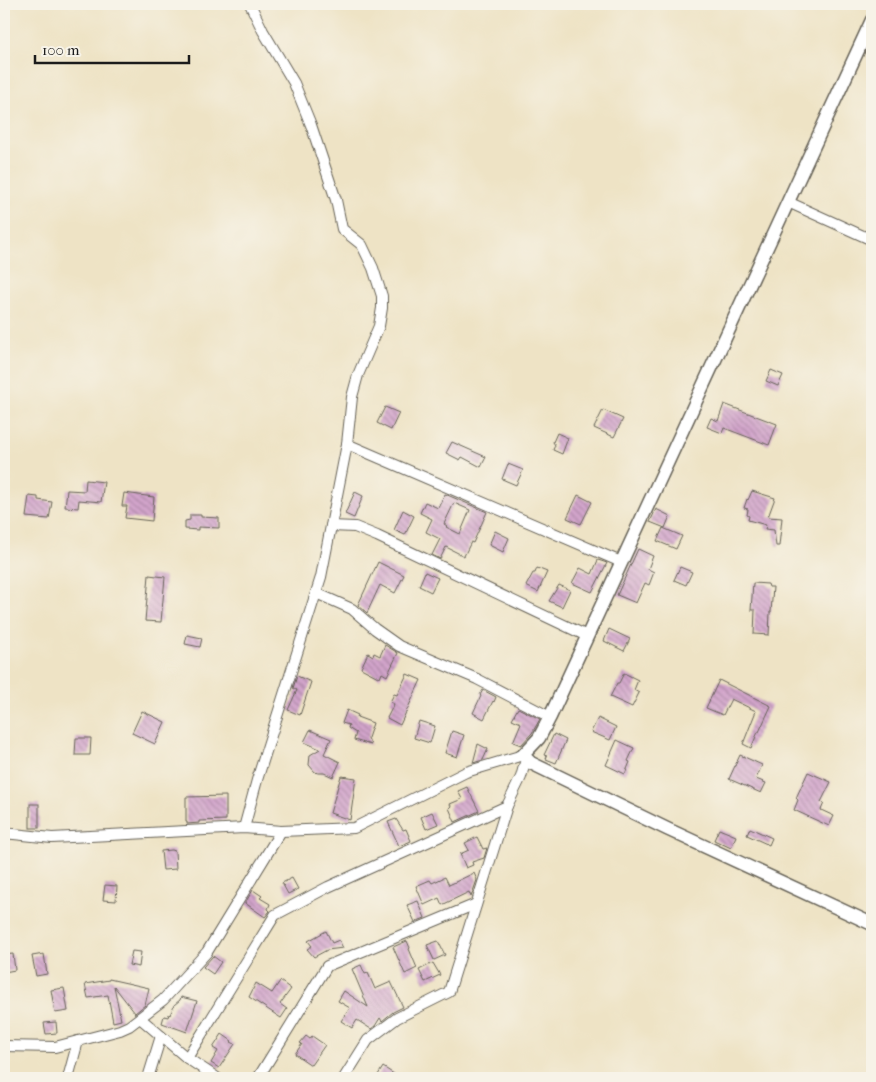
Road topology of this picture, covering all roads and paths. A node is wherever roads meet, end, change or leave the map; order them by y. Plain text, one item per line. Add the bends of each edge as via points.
1 (250, 4) edge
2 (872, 20) edge
3 (788, 202) junction
4 (872, 240) edge
5 (347, 444) junction
6 (331, 526) junction
7 (621, 562) junction
8 (316, 593) junction
9 (587, 636) junction
10 (550, 717) junction
11 (525, 757) junction
12 (507, 806) junction
13 (244, 828) junction
14 (281, 831) junction
15 (4, 833) edge
16 (476, 904) junction
17 (872, 924) edge
18 (140, 1018) junction
19 (161, 1036) junction
20 (78, 1041) junction
21 (4, 1046) edge
22 (187, 1058) junction
23 (68, 1078) edge
24 (148, 1078) edge
25 (217, 1078) edge
26 (258, 1078) edge
27 (344, 1078) edge

1 - 5 street via 294,83 336,200 342,229 362,245 382,296 379,326 352,397
2 - 3 street
3 - 4 street
3 - 7 street
5 - 6 street
5 - 7 street
6 - 8 street
6 - 9 street via 355,527 378,536
7 - 9 street
8 - 10 street via 352,610 399,646 478,679
8 - 13 street
9 - 10 street
10 - 11 street
11 - 12 street via 521,777
11 - 14 street via 466,772 354,828
11 - 17 street via 530,763
12 - 16 street
12 - 22 street via 328,887 275,915
13 - 14 street
13 - 15 street via 52,838
14 - 18 street via 207,952 163,1000
16 - 26 street via 327,966
16 - 27 street via 448,992 397,1018 368,1040
18 - 19 street
18 - 20 street via 120,1030
19 - 22 street
19 - 24 street
20 - 21 street via 56,1047
20 - 23 street
22 - 25 street

